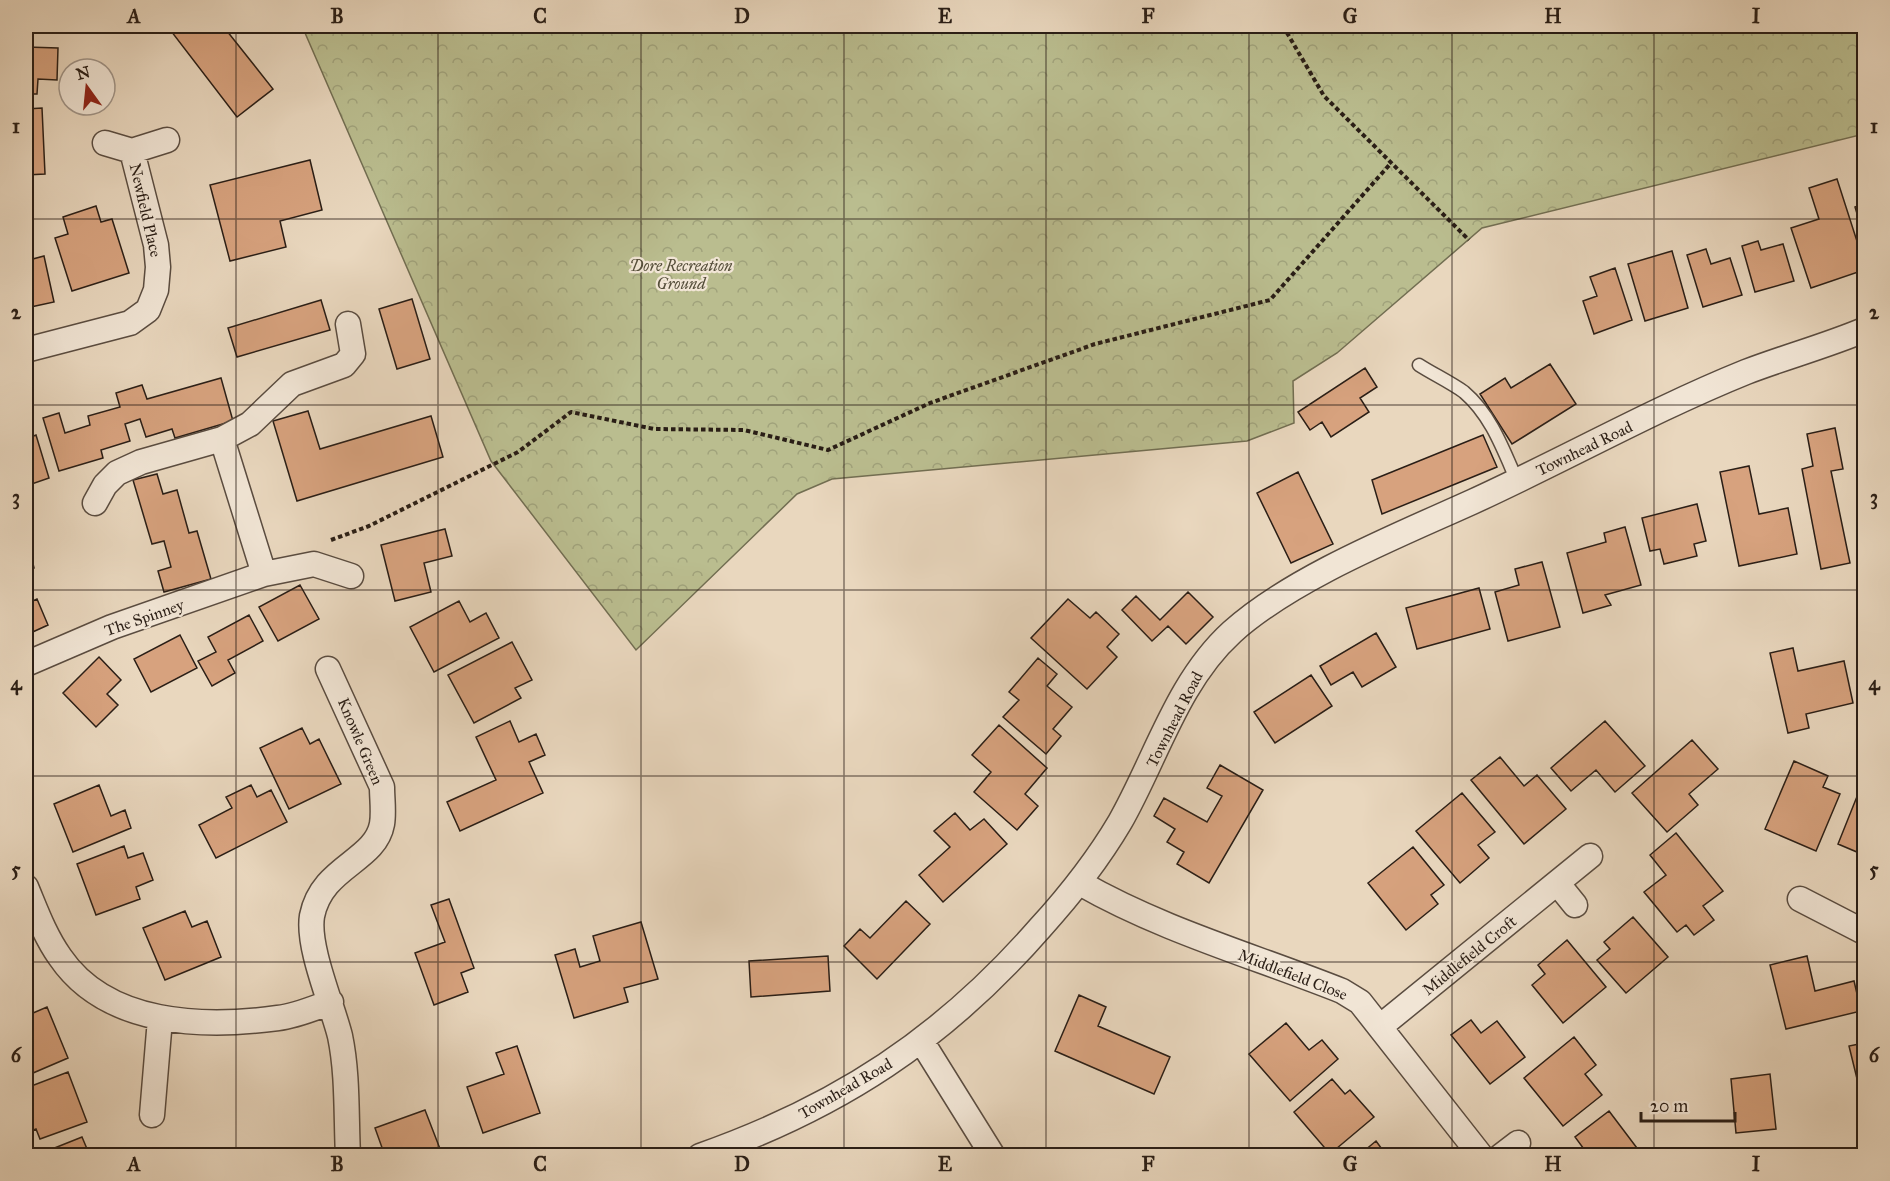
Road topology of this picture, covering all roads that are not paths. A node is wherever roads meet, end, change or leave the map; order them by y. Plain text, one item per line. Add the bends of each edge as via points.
1 (167, 140) dead end
2 (105, 143) dead end
3 (132, 151) junction
4 (348, 324) dead end
5 (1863, 332) edge
6 (26, 350) edge
7 (1419, 365) dead end
8 (222, 439) junction
9 (1517, 481) junction
10 (94, 503) dead end
11 (264, 574) junction
12 (351, 576) dead end
13 (26, 664) edge
14 (328, 669) dead end
15 (1590, 856) dead end
16 (1080, 883) junction
17 (1558, 884) junction
18 (26, 887) edge
19 (1800, 899) dead end
20 (1575, 905) dead end
21 (1864, 932) edge
22 (331, 1002) junction
23 (160, 1018) junction
24 (1381, 1026) junction
25 (922, 1042) junction
26 (152, 1115) dead end
27 (348, 1155) edge
28 (700, 1155) edge
29 (993, 1155) edge
30 (1480, 1155) edge

1 - 3 street
2 - 3 street, Newfield Place
3 - 6 street, Newfield Place via 156,245 156,290 148,310 130,323
4 - 8 street via 353,354 344,365 292,384 250,424
5 - 9 street, Townhead Road via 1747,372
7 - 9 lane via 1463,392 1481,409 1498,436
8 - 10 street via 141,462 117,473
8 - 11 street
9 - 16 street, Townhead Road via 1342,563 1266,606 1233,631 1206,658 1186,687 1120,822
11 - 12 street, The Spinney via 314,564
11 - 13 street, The Spinney via 112,627
14 - 22 street, Knowle Green via 382,787 383,807 382,825 373,844 327,881 316,901 313,944
15 - 17 street, Middlefield Croft
16 - 24 street, Middlefield Close via 1128,909 1342,991 1360,1002
16 - 25 street, Townhead Road via 999,975
17 - 20 street
17 - 24 street, Middlefield Croft
18 - 23 street via 60,958 76,975 101,997
19 - 21 street
22 - 23 street via 280,1018 224,1022
22 - 27 street, Knowle Green via 340,1039
23 - 26 street
24 - 30 street, Middlefield Close
25 - 28 street, Townhead Road via 836,1096 787,1121
25 - 29 street

